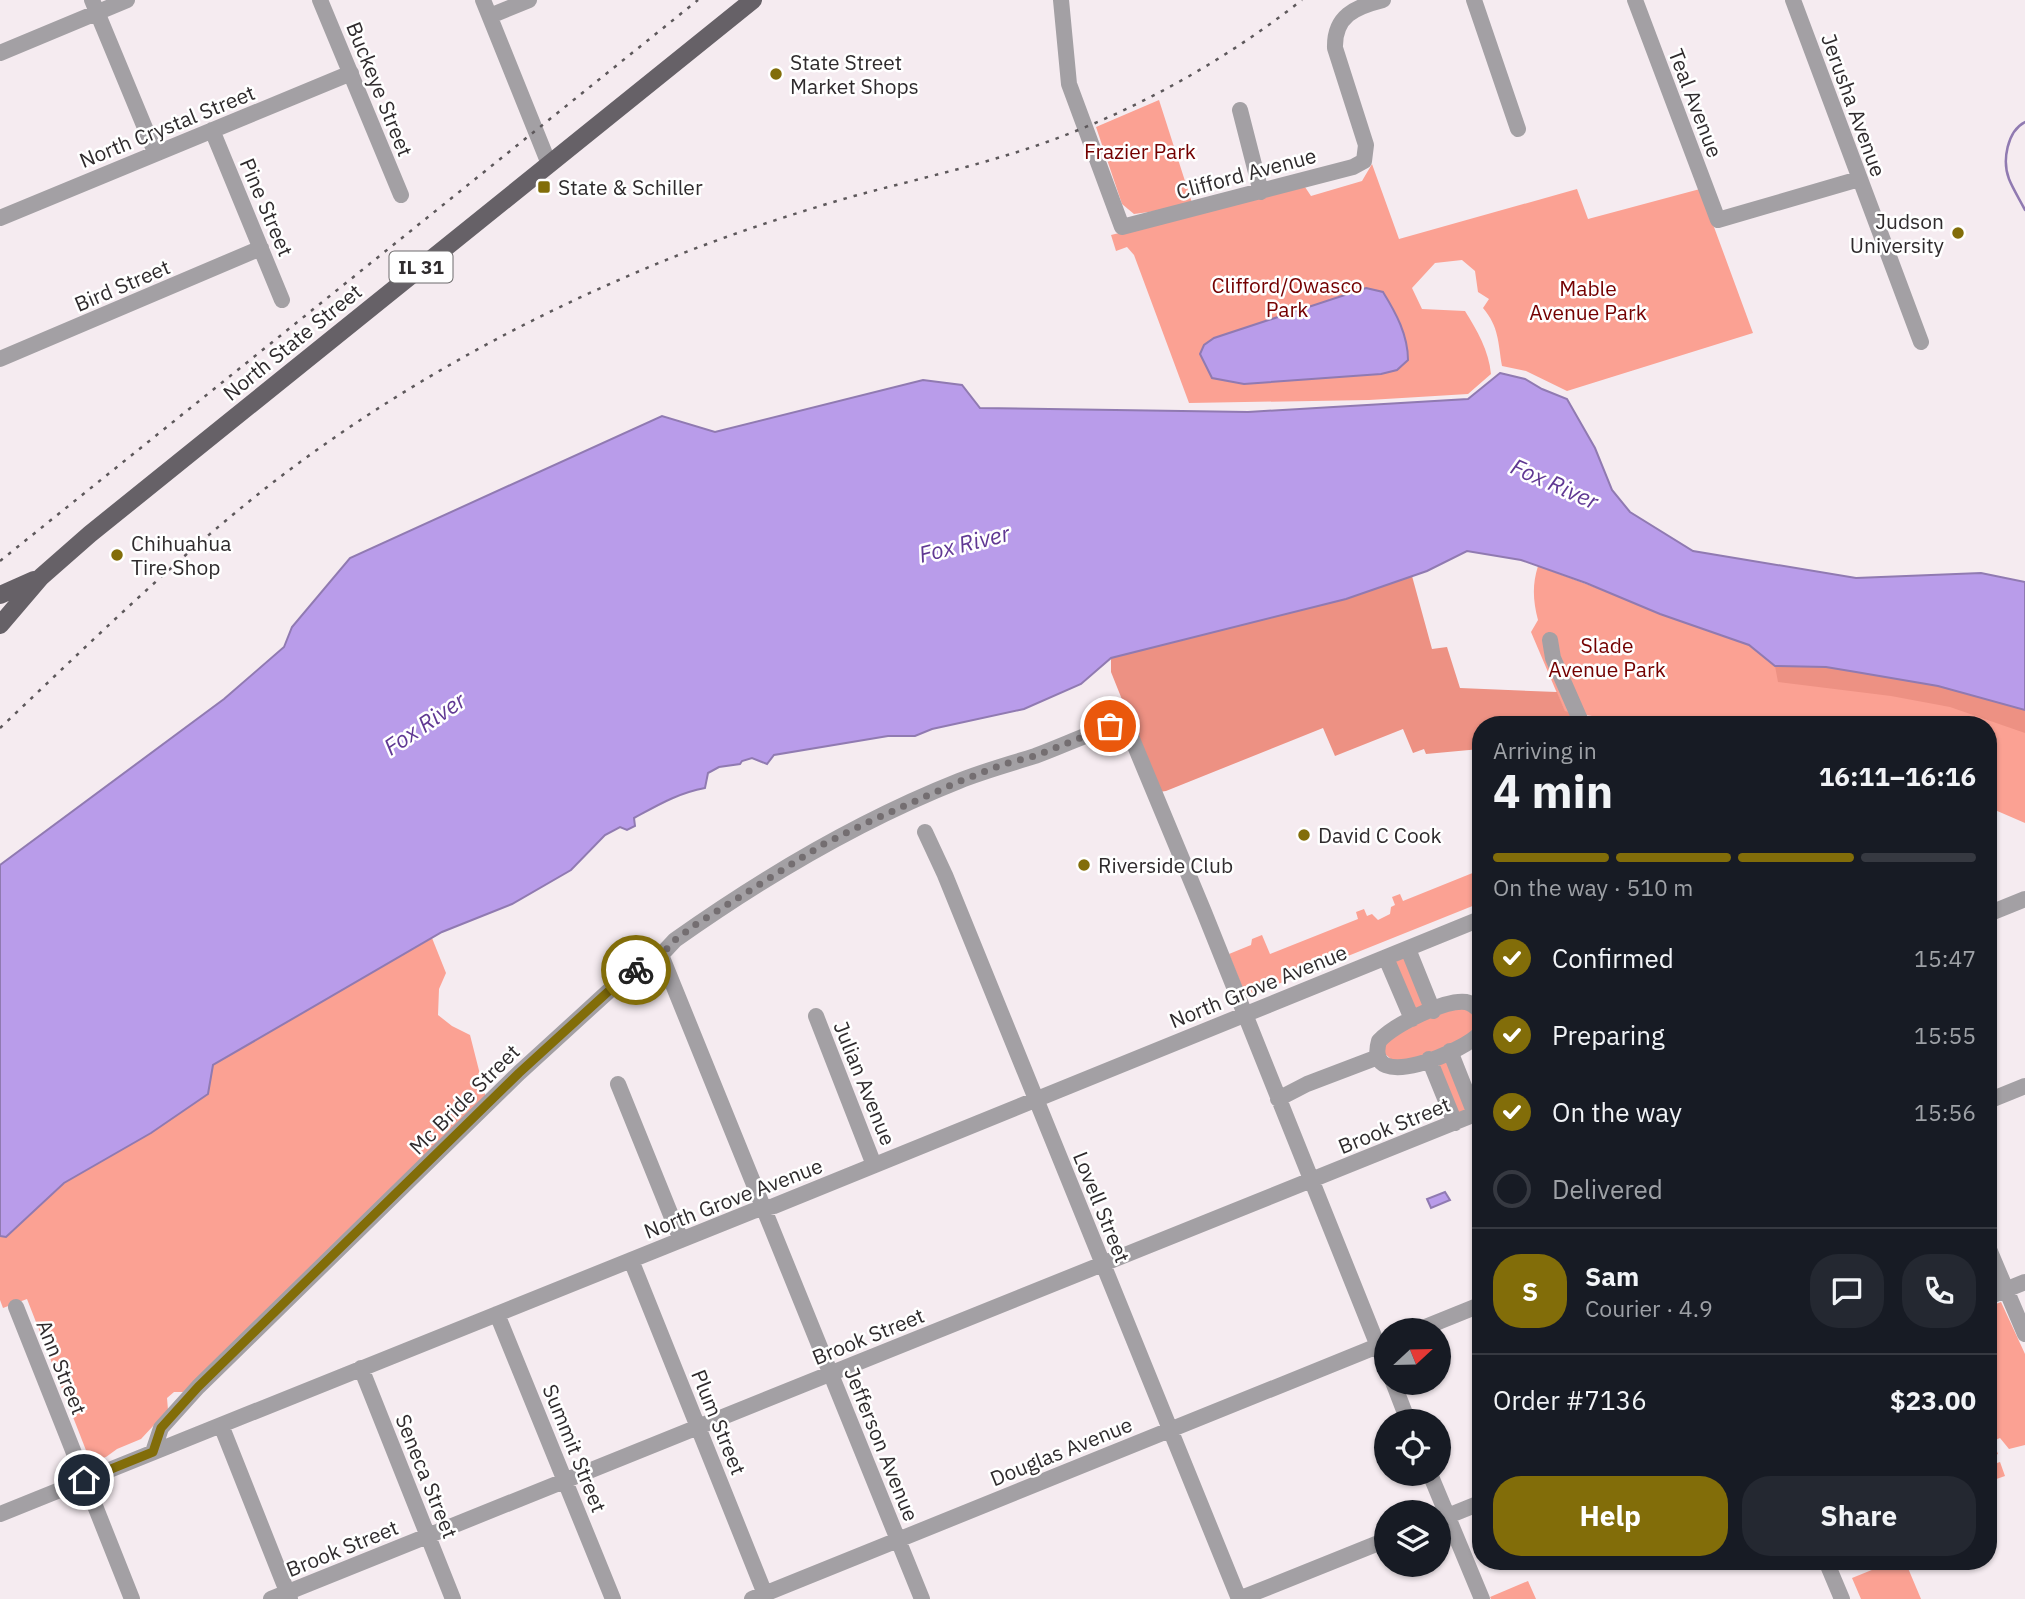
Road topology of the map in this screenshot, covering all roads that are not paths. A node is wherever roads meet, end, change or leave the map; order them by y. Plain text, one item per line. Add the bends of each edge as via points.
1 (127, 0) edge
2 (320, 0) edge
3 (483, 0) edge
4 (529, 0) edge
5 (753, 0) edge
6 (1061, 0) edge
7 (1383, 0) edge
8 (1474, 0) edge
9 (1635, 0) edge
10 (1793, 0) edge
11 (94, 6) edge
12 (490, 16) junction
13 (0, 53) edge
14 (351, 74) junction
15 (1240, 110) dead end
16 (1518, 129) dead end
17 (212, 130) junction
18 (155, 152) junction
19 (550, 164) junction
20 (1859, 179) junction
21 (1261, 192) junction
22 (401, 195) dead end
23 (0, 218) edge
24 (261, 248) junction
25 (282, 300) dead end
26 (1921, 342) dead end
27 (0, 359) edge
28 (41, 577) junction
29 (0, 595) edge
30 (0, 625) edge
31 (1550, 640) dead end
32 (1579, 716) edge
33 (925, 832) dead end
34 (2025, 899) edge
35 (1997, 910) edge
36 (1472, 922) edge
37 (1408, 948) junction
38 (661, 955) junction
39 (1386, 958) junction
40 (1472, 1005) edge
41 (1433, 1010) junction
42 (1245, 1014) junction
43 (816, 1016) dead end
44 (1412, 1019) junction
45 (1472, 1041) edge
46 (1450, 1051) junction
47 (1378, 1057) junction
48 (1429, 1059) junction
49 (618, 1084) dead end
50 (2025, 1087) edge
51 (1997, 1098) edge
52 (1036, 1099) junction
53 (1278, 1099) junction
54 (1472, 1100) edge
55 (1472, 1116) edge
56 (1455, 1123) junction
57 (874, 1165) junction
58 (1312, 1181) junction
59 (764, 1209) junction
60 (681, 1240) junction
61 (631, 1260) junction
62 (1102, 1264) junction
63 (1997, 1268) edge
64 (2025, 1282) edge
65 (2006, 1290) junction
66 (1997, 1294) edge
67 (16, 1307) dead end
68 (1472, 1308) edge
69 (497, 1314) junction
70 (1448, 1318) edge
71 (1374, 1325) edge
72 (2025, 1334) edge
73 (1374, 1347) edge
74 (361, 1368) junction
75 (831, 1373) junction
76 (221, 1425) junction
77 (698, 1427) junction
78 (1170, 1430) junction
79 (153, 1452) junction
80 (84, 1480) junction
81 (565, 1480) junction
82 (1472, 1506) edge
83 (0, 1514) edge
84 (1451, 1515) edge
85 (1451, 1535) edge
86 (428, 1536) junction
87 (898, 1539) junction
88 (1374, 1546) edge
89 (1830, 1570) edge
90 (288, 1596) edge
91 (761, 1597) edge
92 (132, 1599) edge
93 (271, 1599) edge
94 (453, 1599) edge
95 (612, 1599) edge
96 (922, 1599) edge
97 (1239, 1599) edge
98 (1482, 1599) edge
99 (1842, 1599) edge

1 - 11 street
2 - 14 street, Buckeye Street
3 - 12 street
4 - 12 street
5 - 19 main road, North State Street / IL 31
6 - 21 street, Clifford Avenue via 1069,83 1122,227
7 - 21 street, Clifford Avenue via 1356,10 1337,26 1335,48 1366,145 1364,161
8 - 16 street
9 - 20 street, Teal Avenue via 1718,220
10 - 20 street, Jerusha Avenue
11 - 13 street
11 - 18 street
12 - 19 street
14 - 17 street, North Crystal Street
14 - 22 street, Buckeye Street
15 - 21 street
17 - 18 street, North Crystal Street
17 - 24 street, Pine Street
18 - 23 street, North Crystal Street
19 - 28 main road, North State Street / IL 31
20 - 26 street, Jerusha Avenue
24 - 25 street, Pine Street
24 - 27 street, Bird Street
28 - 29 main road
28 - 30 main road, North State Street / IL 31
31 - 32 street
33 - 52 street, Lovell Street
34 - 35 street
36 - 37 street, North Grove Avenue
37 - 39 street, North Grove Avenue
37 - 41 street
38 - 42 street, Mc Bride Street via 695,925 855,828 958,782 1125,722
38 - 59 street, Jefferson Avenue
38 - 79 street, Mc Bride Street via 611,989 519,1073 198,1387 161,1428
39 - 42 street, North Grove Avenue
39 - 44 street
40 - 41 street via 1451,1004
41 - 44 street
42 - 52 street, North Grove Avenue
42 - 53 street
43 - 57 street, Julian Avenue
44 - 47 street via 1379,1041
45 - 46 street
46 - 48 street
46 - 54 street
47 - 48 street via 1386,1066 1396,1068
47 - 53 street
48 - 56 street
49 - 60 street
50 - 51 street
52 - 57 street, North Grove Avenue
52 - 62 street, Lovell Street
53 - 58 street
55 - 56 street, Brook Street
56 - 58 street, Brook Street
57 - 59 street, North Grove Avenue
58 - 62 street, Brook Street
58 - 71 street
59 - 60 street, North Grove Avenue
59 - 75 street, Jefferson Avenue
60 - 61 street, North Grove Avenue
61 - 69 street, North Grove Avenue
61 - 77 street, Plum Street
62 - 75 street, Brook Street
62 - 78 street, Lovell Street
63 - 65 street
64 - 65 street
65 - 66 street
65 - 72 street
67 - 80 street, Ann Street
68 - 70 street
69 - 74 street, North Grove Avenue
69 - 81 street, Summit Street
73 - 78 street, Douglas Avenue
74 - 76 street, North Grove Avenue
74 - 86 street, Seneca Street
75 - 77 street, Brook Street
75 - 87 street, Jefferson Avenue
76 - 79 street, North Grove Avenue
76 - 90 street
77 - 81 street, Brook Street
77 - 91 street, Plum Street
78 - 87 street, Douglas Avenue
78 - 97 street, Lovell Street
79 - 80 street, North Grove Avenue
80 - 83 street, North Grove Avenue
80 - 92 street, Ann Street
81 - 86 street, Brook Street
81 - 95 street, Summit Street
82 - 84 street
85 - 98 street
86 - 90 street, Brook Street
86 - 94 street, Seneca Street
87 - 91 street, Douglas Avenue
87 - 96 street, Jefferson Avenue
88 - 97 street
89 - 99 street
90 - 93 street, Brook Street

